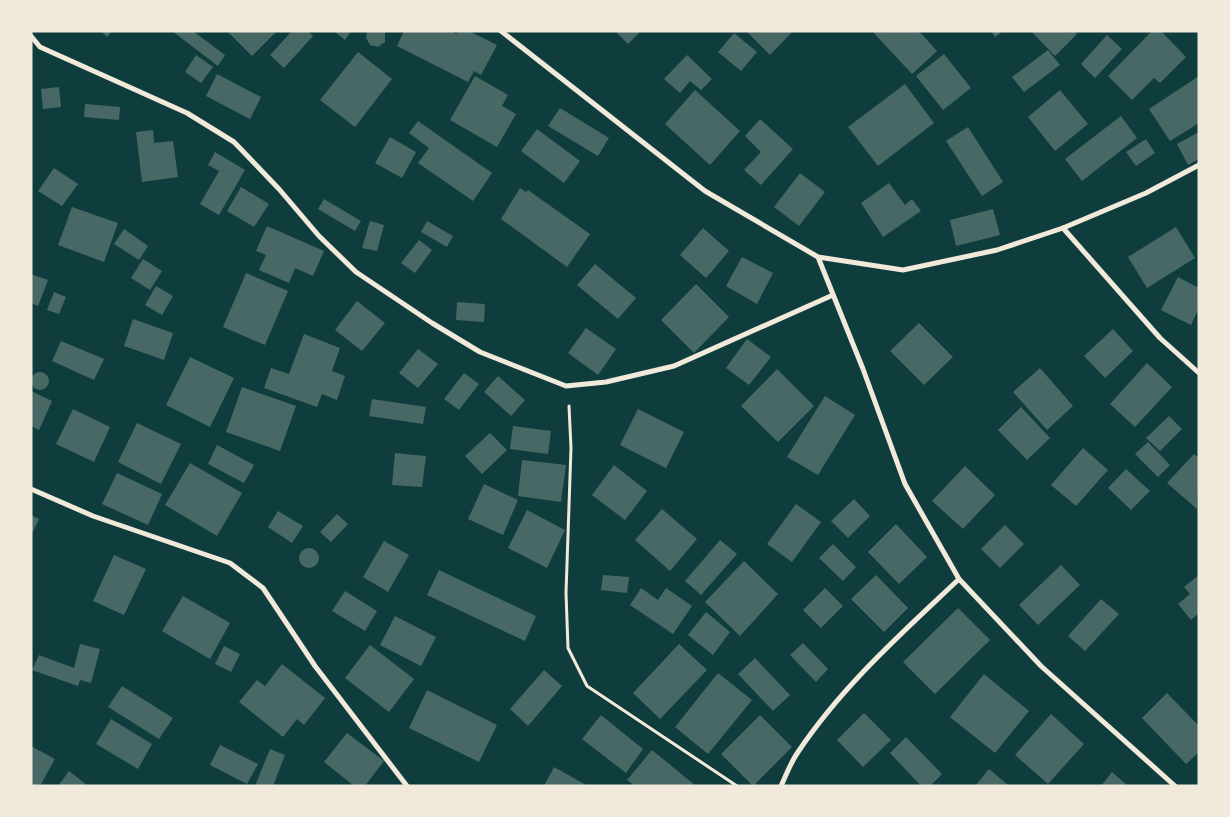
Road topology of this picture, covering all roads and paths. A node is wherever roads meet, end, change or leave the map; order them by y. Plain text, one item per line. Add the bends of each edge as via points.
1 (501, 31) edge
2 (31, 36) edge
3 (1199, 165) edge
4 (1063, 228) junction
5 (818, 257) junction
6 (833, 295) junction
7 (1199, 373) edge
8 (566, 386) junction
9 (31, 489) edge
10 (959, 579) junction
11 (407, 786) edge
12 (737, 786) edge
13 (781, 786) edge
14 (1175, 786) edge

1 - 5 street via 705,191
2 - 8 street via 40,47 187,113 234,142 356,272 480,352
3 - 4 street via 1146,193
4 - 5 street via 996,250 903,270
4 - 7 street via 1160,338
5 - 6 street
6 - 8 street via 674,366 606,382
6 - 10 street via 905,484
8 - 12 path via 571,416 566,593 568,648 587,686
9 - 11 street via 93,516 230,563 264,588 315,666
10 - 13 street via 840,697 797,752
10 - 14 street via 1041,666

